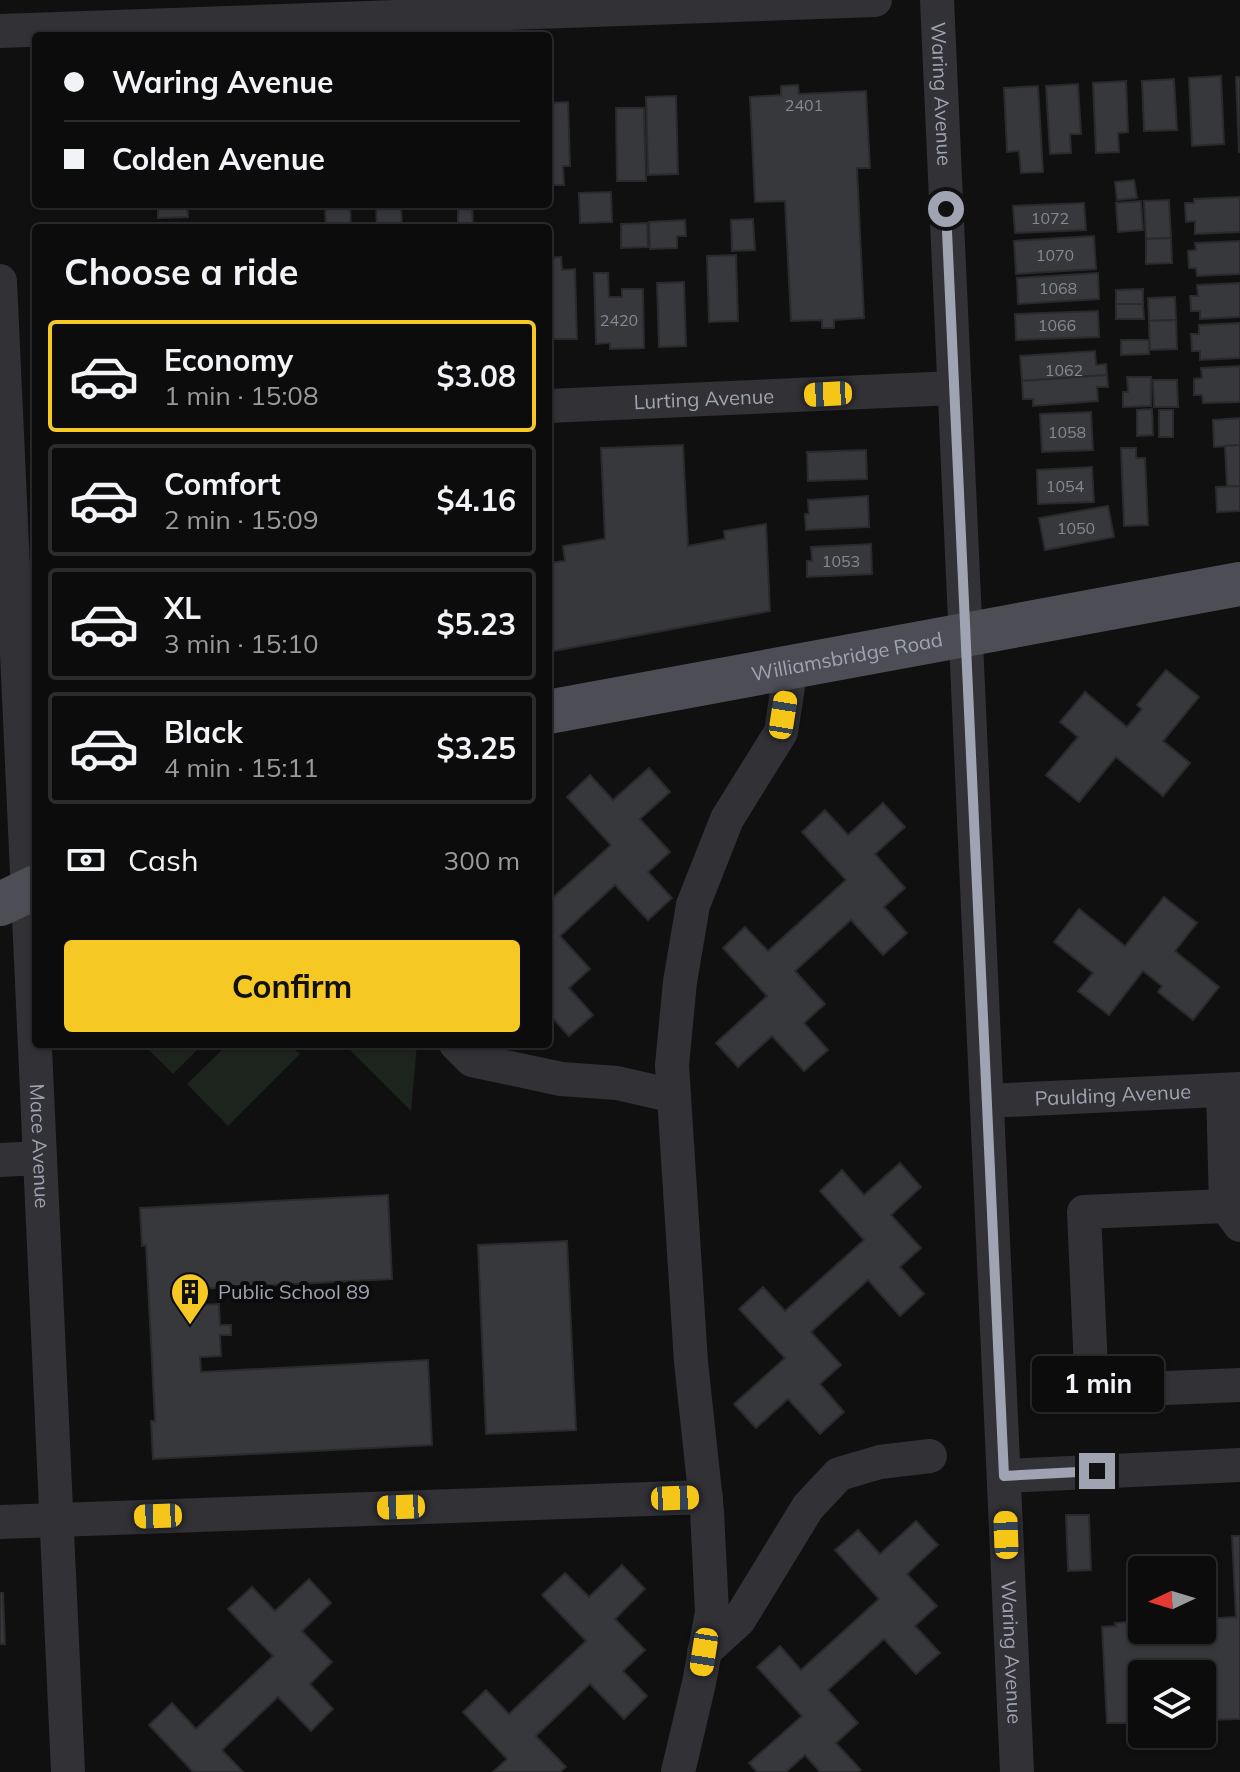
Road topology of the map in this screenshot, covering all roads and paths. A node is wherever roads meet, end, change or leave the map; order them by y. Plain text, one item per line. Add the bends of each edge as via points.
1 (875, 0) edge
2 (937, 0) edge
3 (0, 31) edge
4 (0, 281) edge
5 (954, 388) junction
6 (552, 406) edge
7 (14, 431) edge
8 (1240, 584) edge
9 (966, 633) junction
10 (791, 667) junction
11 (552, 711) edge
12 (19, 786) edge
13 (21, 894) edge
14 (32, 1047) edge
15 (32, 1048) edge
16 (460, 1048) edge
17 (1232, 1089) edge
18 (674, 1096) junction
19 (987, 1101) junction
20 (40, 1158) junction
21 (0, 1160) edge
22 (1233, 1215) edge
23 (1240, 1385) edge
24 (930, 1456) dead end
25 (1240, 1465) edge
26 (1004, 1476) junction
27 (706, 1497) junction
28 (56, 1519) junction
29 (0, 1522) edge
30 (704, 1652) junction
31 (68, 1772) edge
32 (678, 1772) edge
33 (1017, 1772) edge

1 - 3 street
2 - 5 street, Waring Avenue
4 - 7 street, Mace Avenue
5 - 6 street, Lurting Avenue
5 - 9 street, Waring Avenue
7 - 12 street, Mace Avenue
8 - 9 main road, Williamsbridge Road
9 - 10 main road, Williamsbridge Road
9 - 19 street, Waring Avenue
10 - 11 main road, Williamsbridge Road
10 - 18 street via 781,732 727,819 693,905 672,1065
12 - 13 street, Mace Avenue
13 - 14 street, Mace Avenue
15 - 20 street, Mace Avenue
16 - 18 street via 472,1060
17 - 19 street, Paulding Avenue
17 - 22 street
18 - 27 street via 691,1362
19 - 26 street, Waring Avenue
20 - 21 street
20 - 28 street, Mace Avenue
22 - 23 street via 1084,1212 1092,1391
24 - 30 street via 839,1474 808,1507 739,1620
25 - 26 street
26 - 33 street, Waring Avenue
27 - 28 street
27 - 30 street via 712,1612
28 - 29 street
28 - 31 street, Mace Avenue
30 - 32 street

